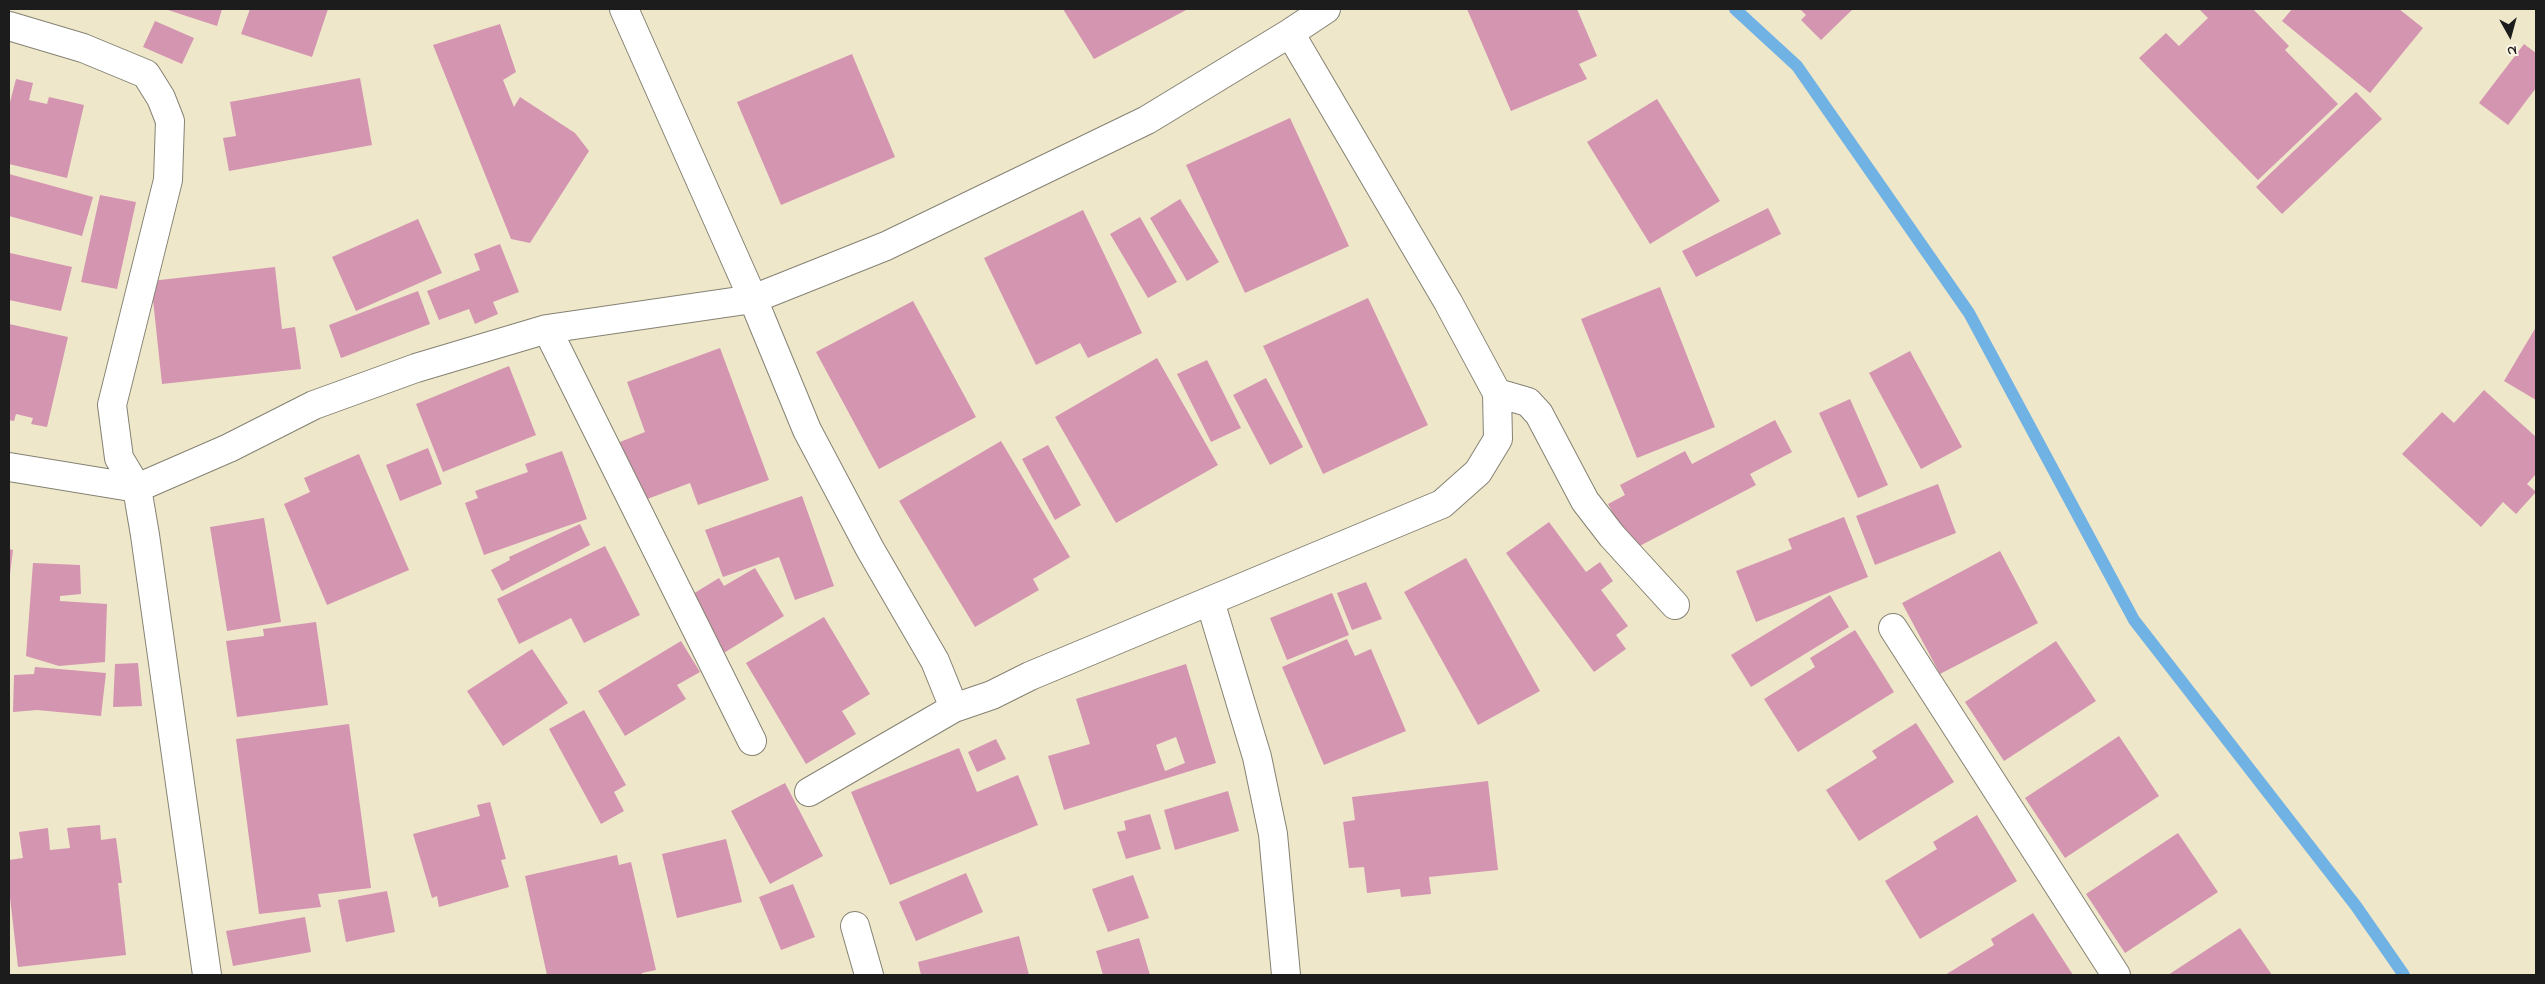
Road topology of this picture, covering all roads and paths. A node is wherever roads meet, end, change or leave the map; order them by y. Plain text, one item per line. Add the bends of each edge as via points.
1 (624, 9) edge
2 (1326, 9) edge
3 (9, 26) edge
4 (1290, 33) junction
5 (753, 299) junction
6 (547, 329) junction
7 (1496, 393) junction
8 (9, 467) edge
9 (137, 488) junction
10 (1210, 601) junction
11 (1675, 604) dead end
12 (1893, 628) dead end
13 (954, 708) junction
14 (752, 741) dead end
15 (809, 792) dead end
16 (855, 926) dead end
17 (206, 975) edge
18 (869, 975) edge
19 (1286, 975) edge
20 (2116, 975) edge

1 - 5 street
2 - 4 street
3 - 9 street via 83,48 146,74 170,121 168,180 112,405 119,458
4 - 5 street via 1147,120 886,246
4 - 7 street via 1448,302
5 - 6 street
5 - 13 street via 808,430 870,549 935,661
6 - 9 street via 416,368 314,405 229,448
6 - 14 street
7 - 10 street via 1498,439 1478,472 1442,504
7 - 11 street via 1528,402 1539,414 1585,502
8 - 9 street
9 - 17 street
10 - 13 street via 992,695
10 - 19 street via 1257,757 1273,834
12 - 20 street
13 - 15 street
16 - 18 street

